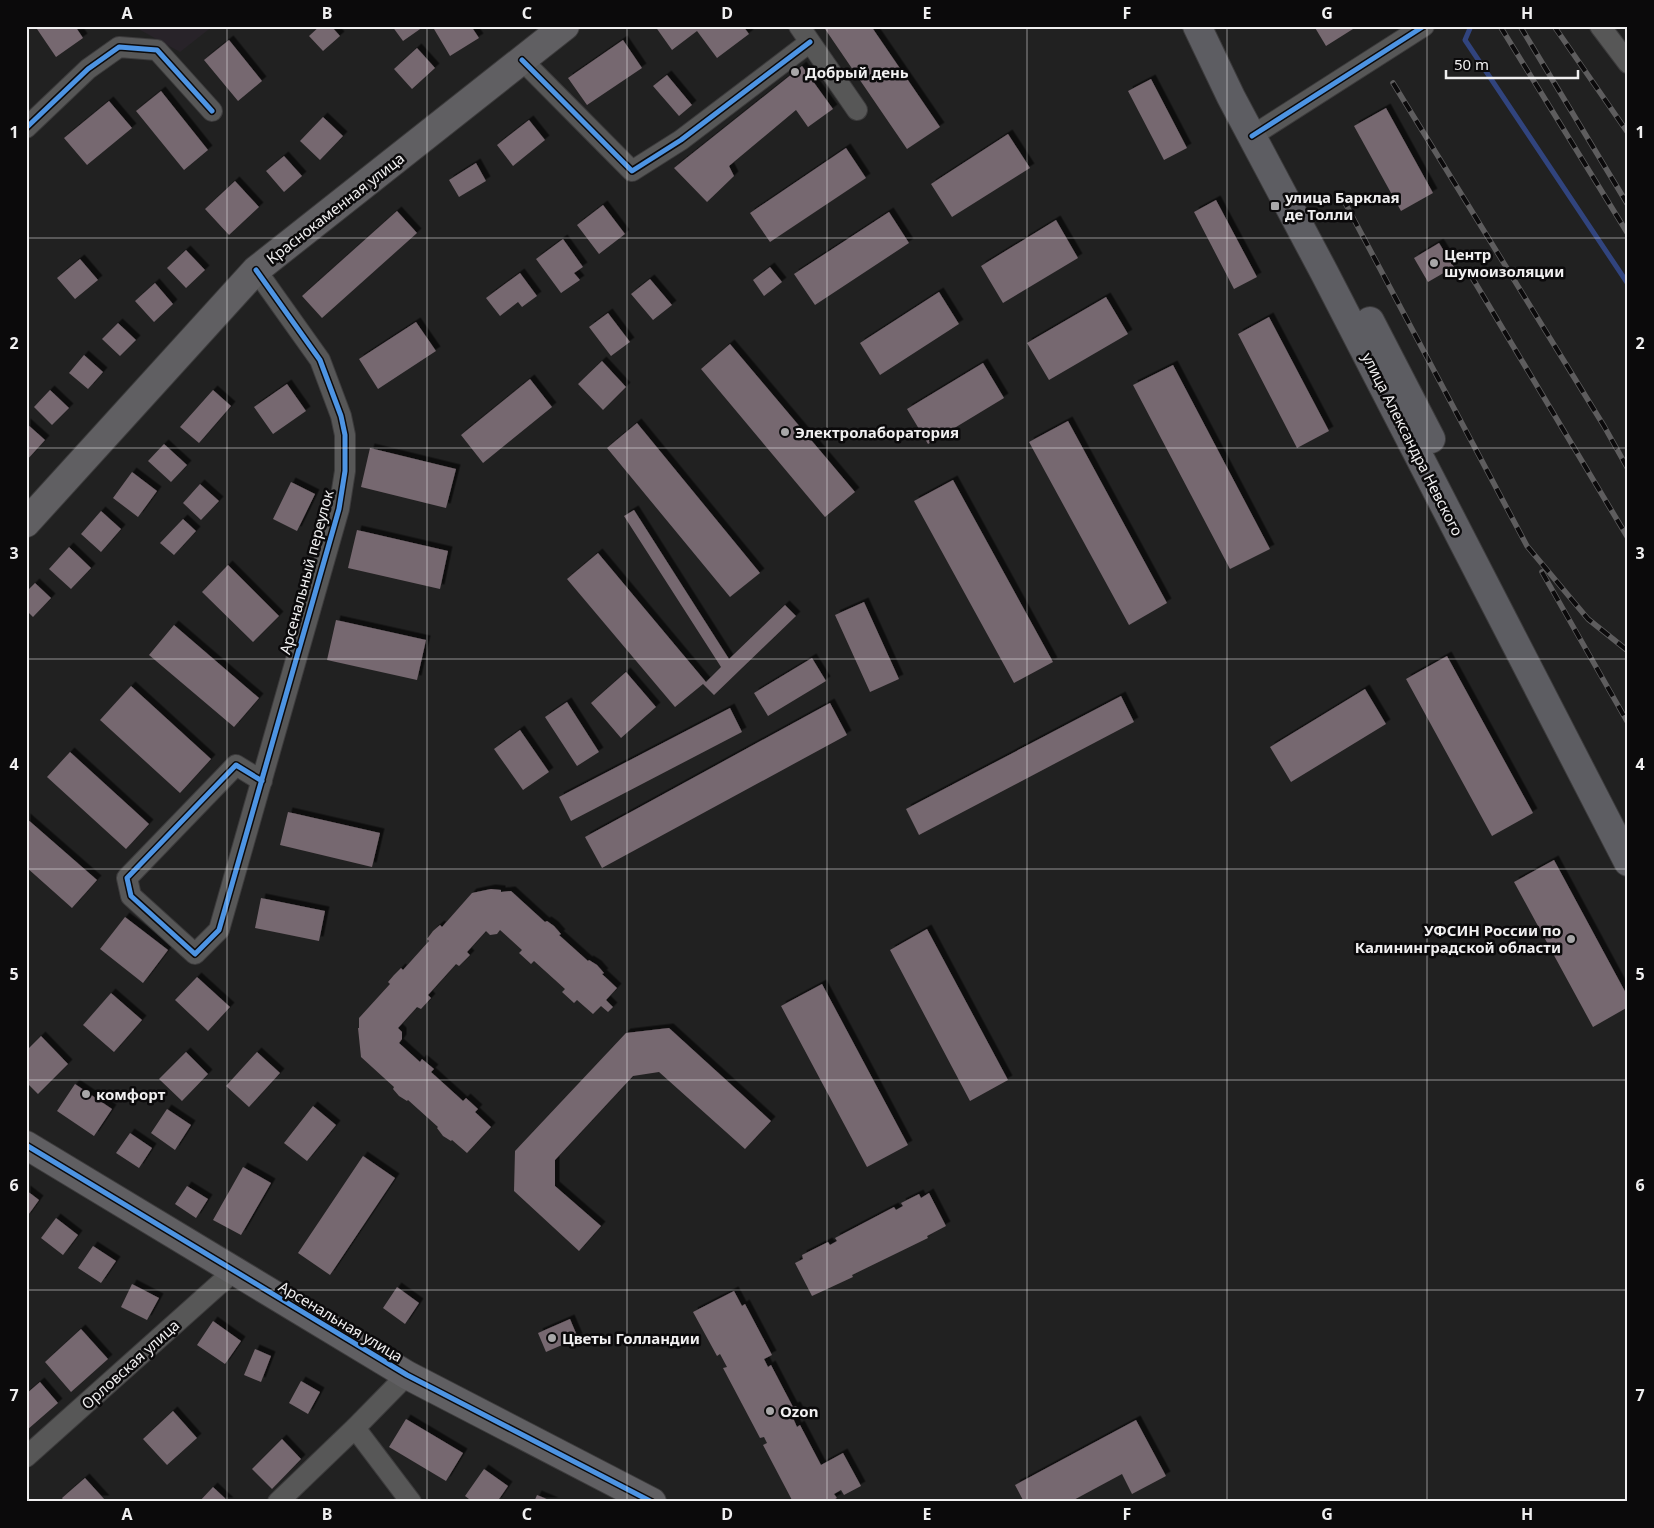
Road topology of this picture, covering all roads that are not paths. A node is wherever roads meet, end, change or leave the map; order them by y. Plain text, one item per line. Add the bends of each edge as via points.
1 (565, 26) edge
2 (1196, 26) edge
3 (1214, 26) edge
4 (1424, 26) edge
5 (1600, 26) edge
6 (804, 34) edge
7 (522, 60) junction
8 (1628, 63) edge
9 (858, 110) dead end
10 (212, 111) dead end
11 (26, 128) edge
12 (1259, 132) junction
13 (256, 270) junction
14 (26, 523) edge
15 (262, 781) junction
16 (1628, 824) edge
17 (1628, 862) edge
18 (26, 1145) edge
19 (234, 1272) junction
20 (406, 1375) junction
21 (355, 1428) junction
22 (26, 1457) edge
23 (278, 1502) edge
24 (411, 1502) edge
25 (652, 1502) edge

1 - 7 street, Краснокаменная улица
2 - 12 main road, улица Александра Невского
3 - 12 main road
4 - 12 street
5 - 8 street
6 - 7 street via 682,140 632,171
6 - 9 street
7 - 13 street, Краснокаменная улица
10 - 11 street via 157,50 119,47 88,68
12 - 16 main road via 1403,382 1482,546
12 - 17 main road, улица Александра Невского via 1329,280
13 - 14 street, Краснокаменная улица
13 - 15 street, Арсенальный переулок via 320,360 341,416 345,471 339,509
15 - 15 street, Арсенальный переулок via 236,765 127,878 131,896 195,954 219,930
18 - 19 street, Арсенальная улица
19 - 20 street, Арсенальная улица
19 - 22 street, Орловская улица
20 - 21 street
20 - 25 street, Арсенальная улица
21 - 23 street
21 - 24 street

